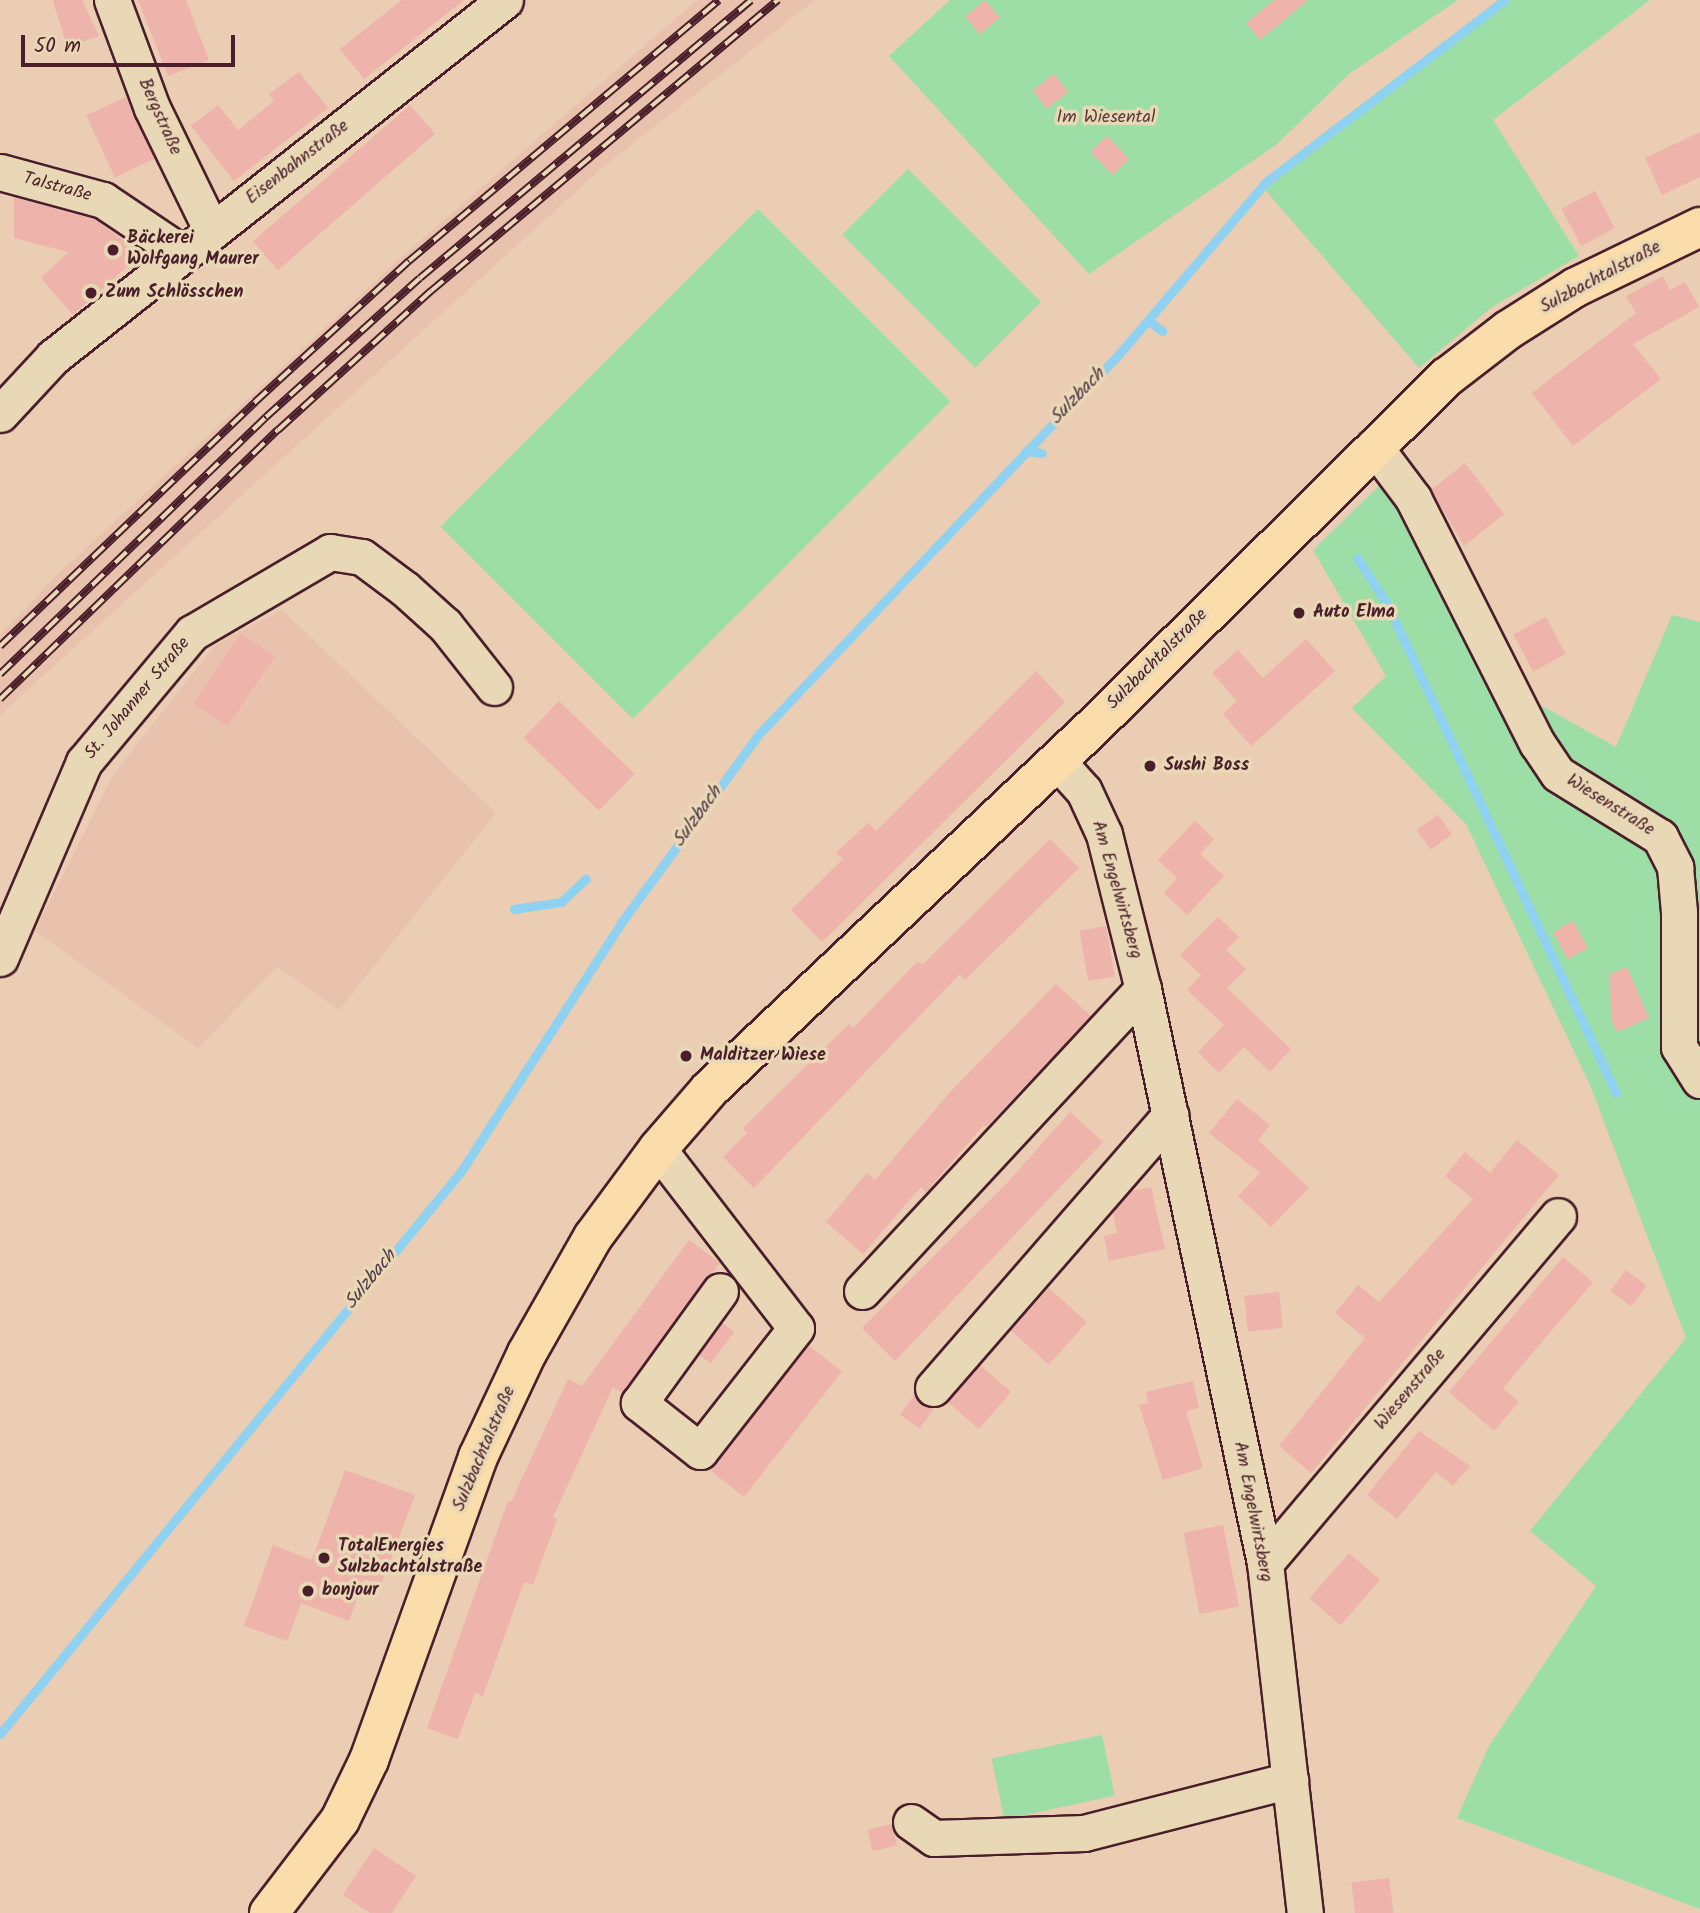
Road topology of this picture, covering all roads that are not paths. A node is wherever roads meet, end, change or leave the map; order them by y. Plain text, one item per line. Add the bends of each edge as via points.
1 (112, 0) edge
2 (505, 0) edge
3 (0, 172) edge
4 (1700, 228) edge
5 (212, 231) junction
6 (182, 253) junction
7 (0, 414) edge
8 (1374, 446) junction
9 (494, 687) dead end
10 (1057, 761) junction
11 (0, 958) edge
12 (1143, 989) junction
13 (1700, 1080) edge
14 (1170, 1115) junction
15 (658, 1149) junction
16 (1558, 1216) dead end
17 (862, 1291) dead end
18 (720, 1292) dead end
19 (933, 1388) dead end
20 (1265, 1563) junction
21 (1290, 1780) junction
22 (911, 1822) dead end
23 (269, 1913) edge
24 (1305, 1913) edge

1 - 5 street, Bergstraße via 152,108
2 - 5 street, Eisenbahnstraße
3 - 6 street, Talstraße via 103,200
4 - 8 main road, Sulzbachtalstraße via 1576,287 1508,330 1447,377
5 - 6 street, Eisenbahnstraße
6 - 7 street, Eisenbahnstraße via 52,357
8 - 10 main road, Sulzbachtalstraße
8 - 13 street, Wiesenstraße via 1413,498 1537,743 1558,774 1660,837 1675,867 1679,1047
9 - 11 street, St. Johanner Straße via 445,625 405,589 362,557 330,552 192,634 84,762
10 - 12 street, Am Engelwirtsberg via 1084,791 1104,834
10 - 15 main road, Sulzbachtalstraße via 710,1089
12 - 14 street, Am Engelwirtsberg
12 - 17 street
14 - 19 street
14 - 20 street, Am Engelwirtsberg
15 - 18 street via 796,1328 700,1451 639,1403
15 - 23 main road, Sulzbachtalstraße via 593,1237 527,1353 478,1457 369,1760 340,1821
16 - 20 street, Wiesenstraße
20 - 21 street, Am Engelwirtsberg
21 - 22 street via 1084,1833 934,1838
21 - 24 street, Am Engelwirtsberg

